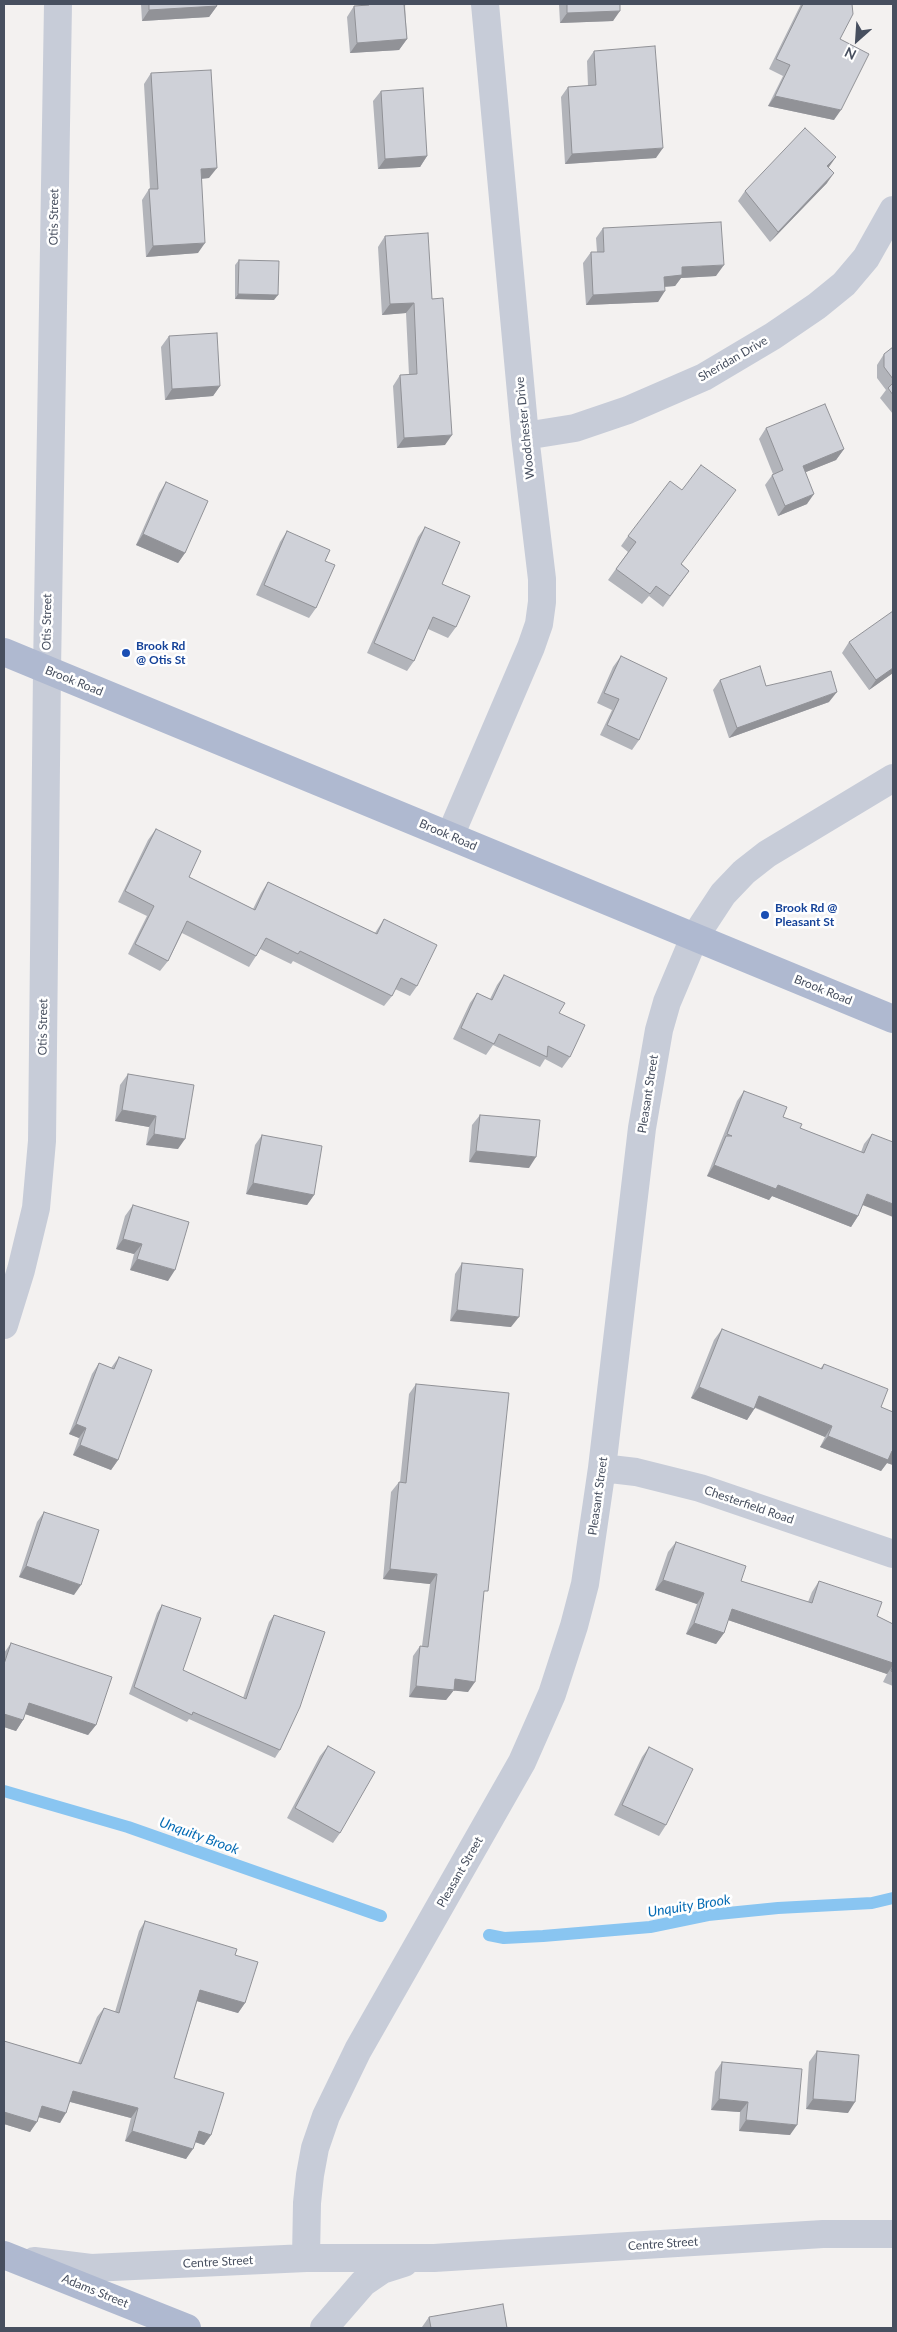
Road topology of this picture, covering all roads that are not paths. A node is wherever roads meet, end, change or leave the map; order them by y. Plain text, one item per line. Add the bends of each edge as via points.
1 (58, 4) edge
2 (486, 4) edge
3 (893, 210) edge
4 (525, 436) junction
5 (4, 652) edge
6 (46, 670) junction
7 (893, 778) edge
8 (450, 836) junction
9 (694, 938) junction
10 (893, 1019) edge
11 (4, 1325) edge
12 (602, 1468) junction
13 (893, 1554) edge
14 (893, 2234) edge
15 (4, 2255) edge
16 (306, 2258) junction
17 (434, 2258) junction
18 (186, 2328) edge
19 (324, 2328) edge

1 - 6 street, Otis Street
2 - 4 street, Woodchester Drive
3 - 4 street, Sheridan Drive via 866,258 844,284 759,344 704,377 628,410 575,428
4 - 8 street, Woodchester Drive via 542,579 539,624
5 - 6 main road, Brook Road
6 - 8 main road, Brook Road
6 - 11 street, Otis Street via 42,1141 32,1224
7 - 9 street, Pleasant Street via 767,854 744,872 723,894
8 - 9 main road, Brook Road
9 - 10 main road, Brook Road
9 - 12 street, Pleasant Street via 667,1002 653,1061 642,1128
12 - 13 street, Chesterfield Road via 636,1472 700,1488
12 - 16 street, Pleasant Street via 584,1584 572,1635 552,1694 503,1798 358,2050 326,2116 315,2148 306,2203
14 - 17 street, Centre Street via 823,2234
15 - 16 street, Centre Street via 90,2268
15 - 18 main road, Adams Street
16 - 17 street, Centre Street
17 - 19 street, Centre Street via 382,2270 363,2283

